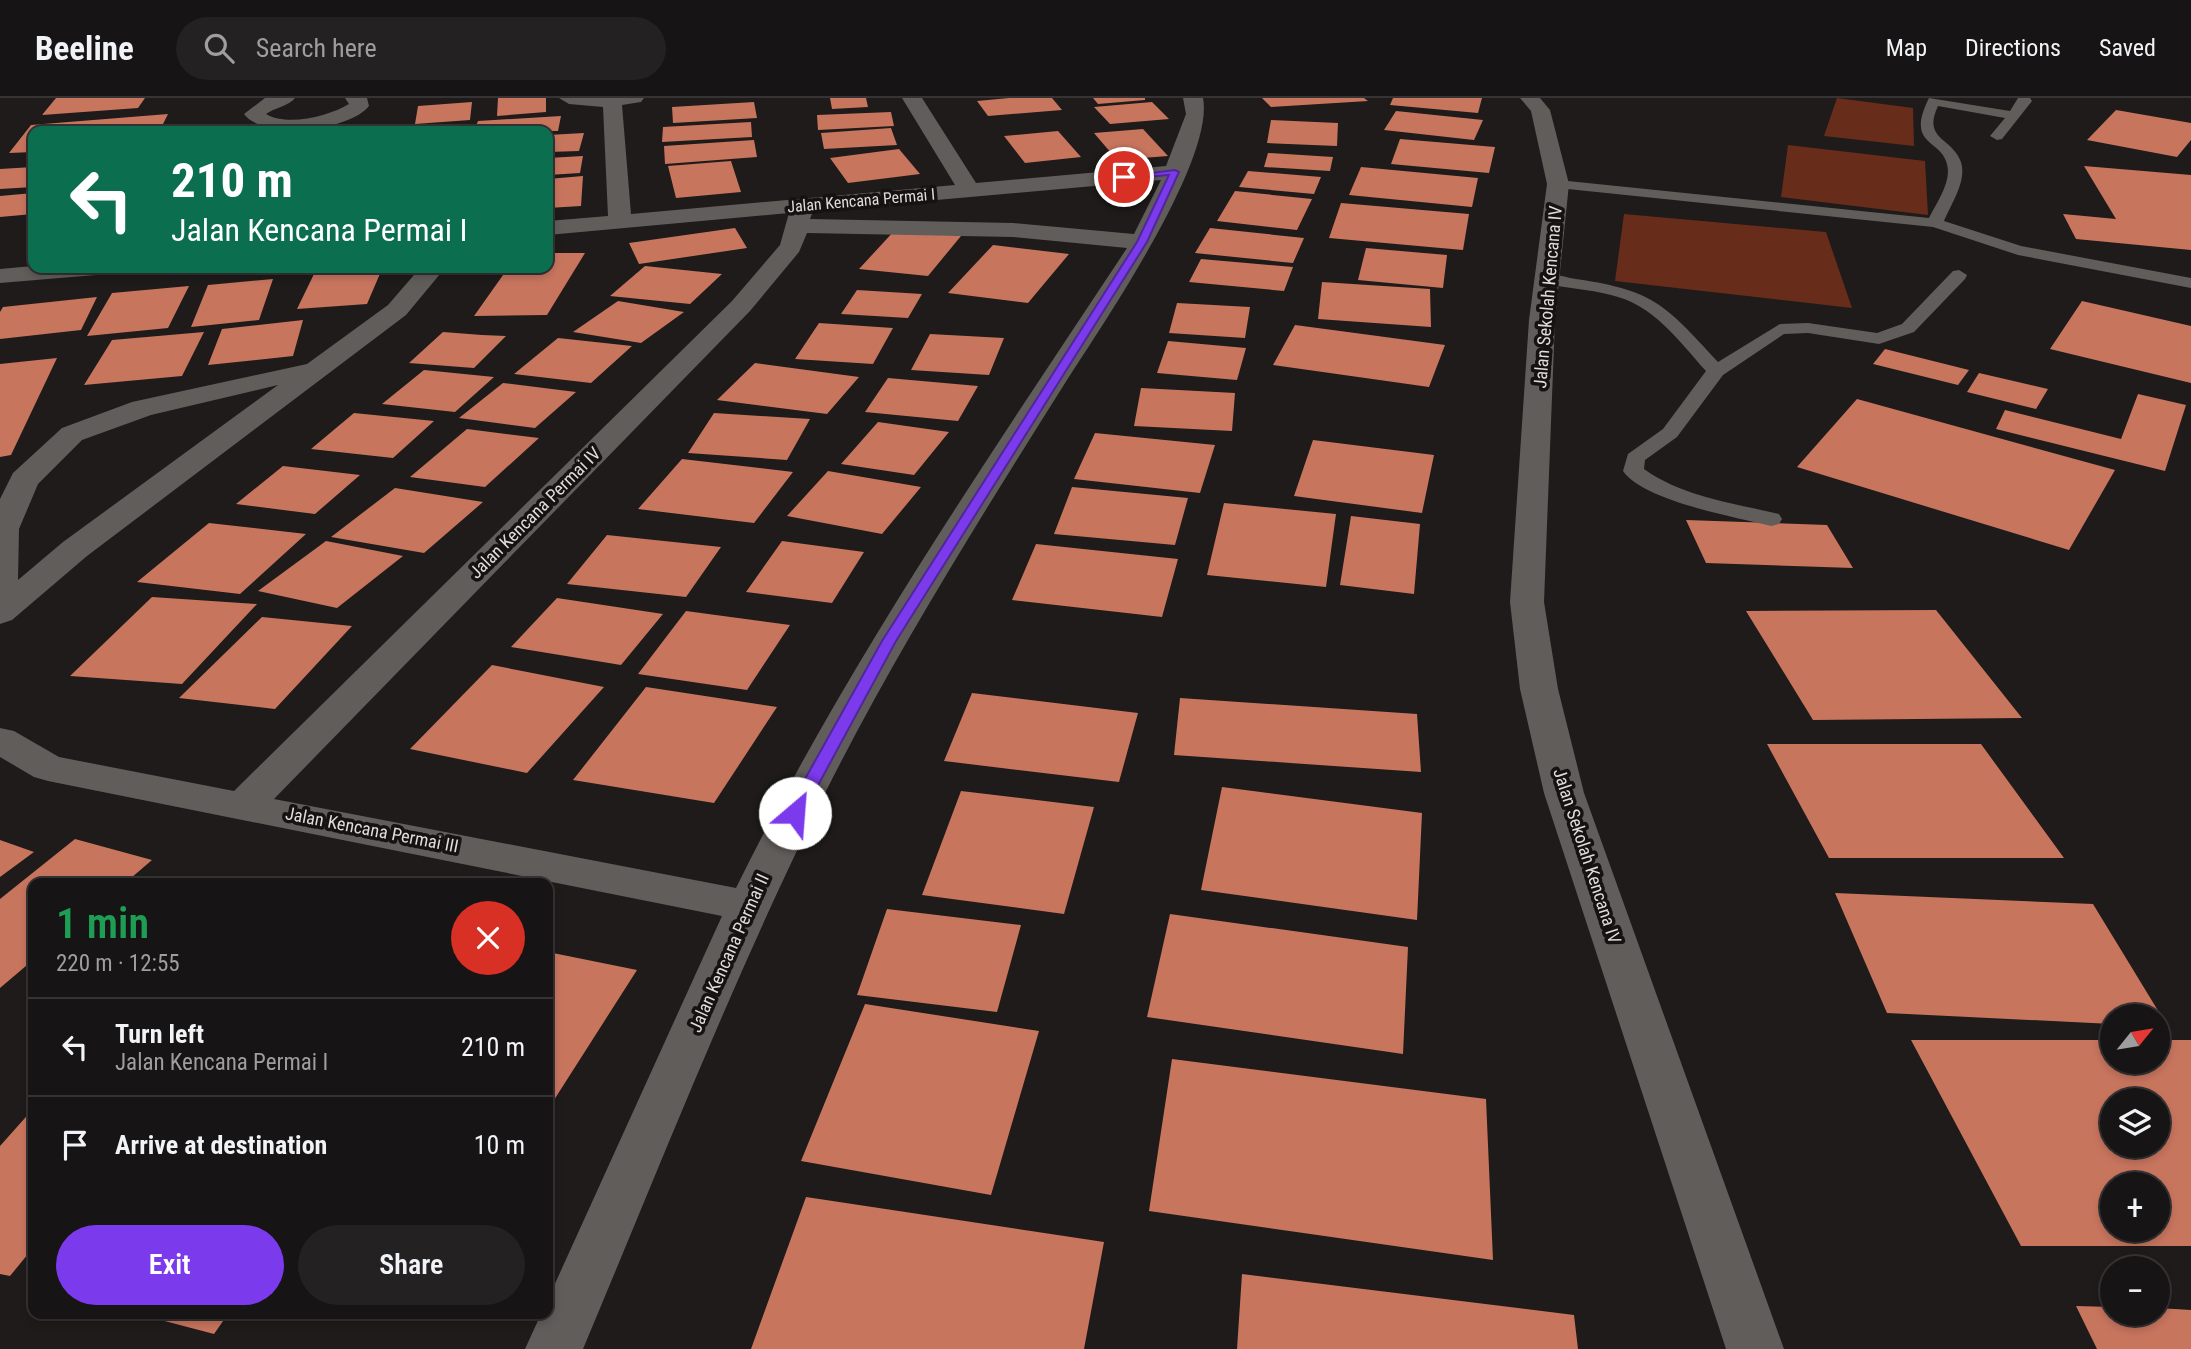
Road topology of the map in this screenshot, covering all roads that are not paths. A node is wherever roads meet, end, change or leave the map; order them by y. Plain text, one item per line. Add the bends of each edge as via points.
1 (285, 98) edge
2 (355, 98) edge
3 (569, 98) edge
4 (634, 98) edge
5 (912, 98) edge
6 (1192, 98) edge
7 (1530, 98) edge
8 (2024, 98) edge
9 (1934, 100) edge
10 (612, 102) junction
11 (2013, 115) junction
12 (293, 126) edge
13 (304, 126) edge
14 (1997, 136) dead end
15 (1175, 172) junction
16 (1559, 184) junction
17 (969, 190) junction
18 (801, 216) junction
19 (620, 222) junction
20 (1935, 223) junction
21 (553, 228) edge
22 (1142, 242) junction
23 (36, 273) edge
24 (429, 273) edge
25 (1959, 275) dead end
26 (0, 276) edge
27 (1548, 279) junction
28 (2191, 283) edge
29 (319, 368) junction
30 (1716, 371) junction
31 (1771, 519) dead end
32 (0, 592) edge
33 (0, 613) edge
34 (0, 740) edge
35 (244, 805) junction
36 (749, 906) junction
37 (554, 1349) edge
38 (1755, 1349) edge

1 - 12 street via 254,114 257,119
2 - 13 street via 359,106 352,111
3 - 10 street
4 - 10 street
5 - 17 street
6 - 15 street, Jalan Kencana Permai II via 1196,114
7 - 16 street, Jalan Sekolah Kencana IV via 1540,110
8 - 11 lane
9 - 11 lane
9 - 20 lane via 1925,113 1926,131 1952,160 1955,172
10 - 19 street
11 - 14 lane
15 - 17 street, Jalan Kencana Permai I
15 - 22 street, Jalan Kencana Permai II
16 - 20 lane
16 - 27 street, Jalan Sekolah Kencana IV
17 - 18 street, Jalan Kencana Permai I
18 - 19 street, Jalan Kencana Permai I
18 - 22 street
18 - 35 street, Jalan Kencana Permai IV via 791,247 741,306
19 - 21 street, Jalan Kencana Permai I
20 - 28 lane via 2018,250
22 - 36 street, Jalan Kencana Permai II via 889,641 806,790
23 - 26 street
24 - 29 street via 397,310
25 - 30 lane via 1908,328 1888,336 1879,339 1808,328 1780,329
27 - 30 lane via 1642,300 1657,309
27 - 38 street, Jalan Sekolah Kencana IV via 1527,602 1539,689 1564,793
29 - 32 street via 142,408 72,434 24,480 3,529
29 - 33 street via 75,549
30 - 31 lane via 1670,433 1635,458 1633,471 1685,495
34 - 35 street, Jalan Kencana Permai III via 48,768
35 - 36 street, Jalan Kencana Permai III
36 - 37 street, Jalan Kencana Permai II

